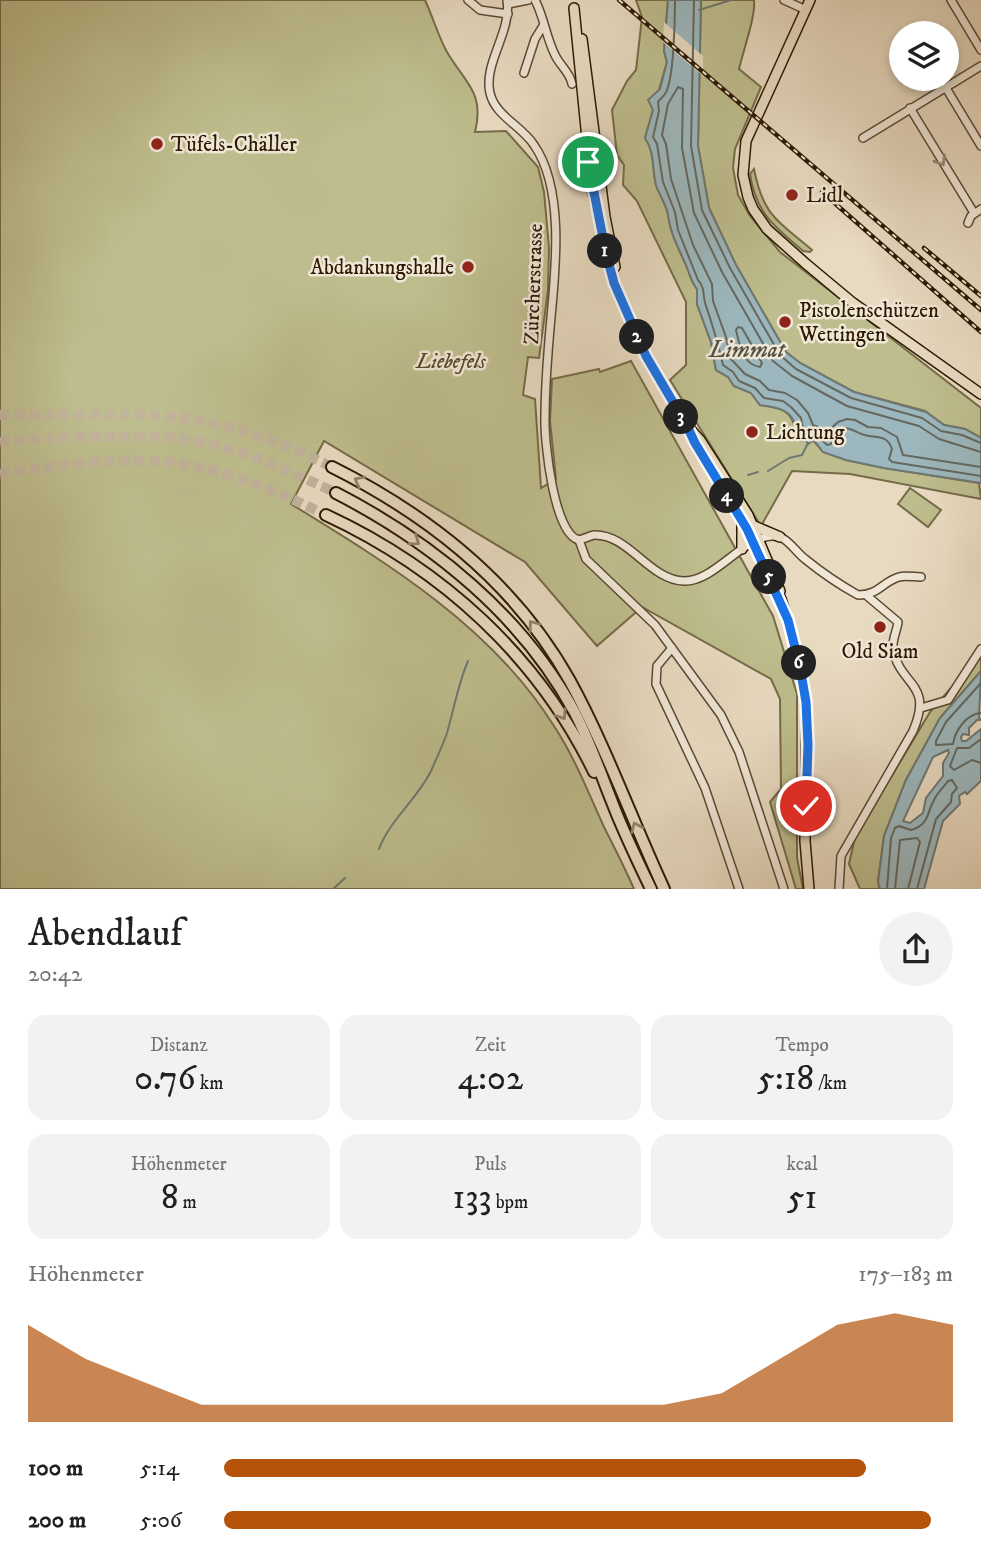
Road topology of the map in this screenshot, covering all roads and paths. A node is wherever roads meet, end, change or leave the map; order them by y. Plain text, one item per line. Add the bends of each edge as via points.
1 (468, 0) edge
2 (528, 0) edge
3 (536, 0) edge
4 (784, 0) edge
5 (810, 0) edge
6 (951, 0) edge
7 (508, 2) edge
8 (573, 4) edge
9 (806, 10) junction
10 (508, 14) junction
11 (543, 26) junction
12 (981, 50) edge
13 (981, 66) edge
14 (524, 73) dead end
15 (959, 80) edge
16 (572, 84) dead end
17 (941, 91) edge
18 (948, 91) edge
19 (910, 108) junction
20 (863, 138) dead end
21 (981, 146) edge
22 (977, 211) edge
23 (968, 223) dead end
24 (981, 394) edge
25 (687, 426) junction
26 (332, 467) tunnel mouth
27 (336, 493) tunnel mouth
28 (326, 515) tunnel mouth
29 (741, 520) junction
30 (754, 526) junction
31 (780, 537) junction
32 (579, 540) junction
33 (757, 542) junction
34 (742, 549) junction
35 (921, 577) dead end
36 (866, 595) junction
37 (672, 648) junction
38 (981, 649) edge
39 (921, 708) junction
40 (611, 801) junction
41 (650, 889) edge
42 (664, 889) edge
43 (739, 889) edge
44 (784, 889) edge
45 (809, 889) edge
46 (839, 889) edge

1 - 10 street via 480,10
2 - 7 street
3 - 11 street
4 - 9 street
5 - 9 main road
6 - 12 street
7 - 10 street, Zürcherstrasse
8 - 25 main road via 592,189 614,283 646,356
9 - 24 main road via 746,141 743,174 753,209 775,236 853,303
10 - 32 street, Zürcherstrasse via 489,76 490,92 501,112 534,145 549,181 555,275 546,435 558,507 567,532
11 - 14 street
11 - 16 street
13 - 15 street
17 - 19 street
18 - 21 street
19 - 20 street
19 -> 22 street
22 - 23 street
25 - 29 main road
25 - 30 main road
42 -> 26 highway via 576,694 534,625 454,543 393,500
27 -> 40 highway via 427,549 517,631 567,699
28 -> 40 highway via 418,567 498,634 557,706
29 - 33 main road
29 - 34 main road
30 - 31 main road
30 - 33 main road
31 - 33 street
31 - 36 street via 849,590
32 - 34 street via 608,538 661,575 681,581 707,575
32 - 37 street via 586,559 641,610
33 - 34 street
33 - 45 main road via 781,600 806,702
35 - 36 street via 901,576
36 - 39 street via 898,622 894,653 918,692
37 - 43 street via 657,666 656,684 705,788
37 - 44 street via 733,738
38 - 39 street via 948,700
39 - 46 street via 913,731 841,856
40 - 41 highway

